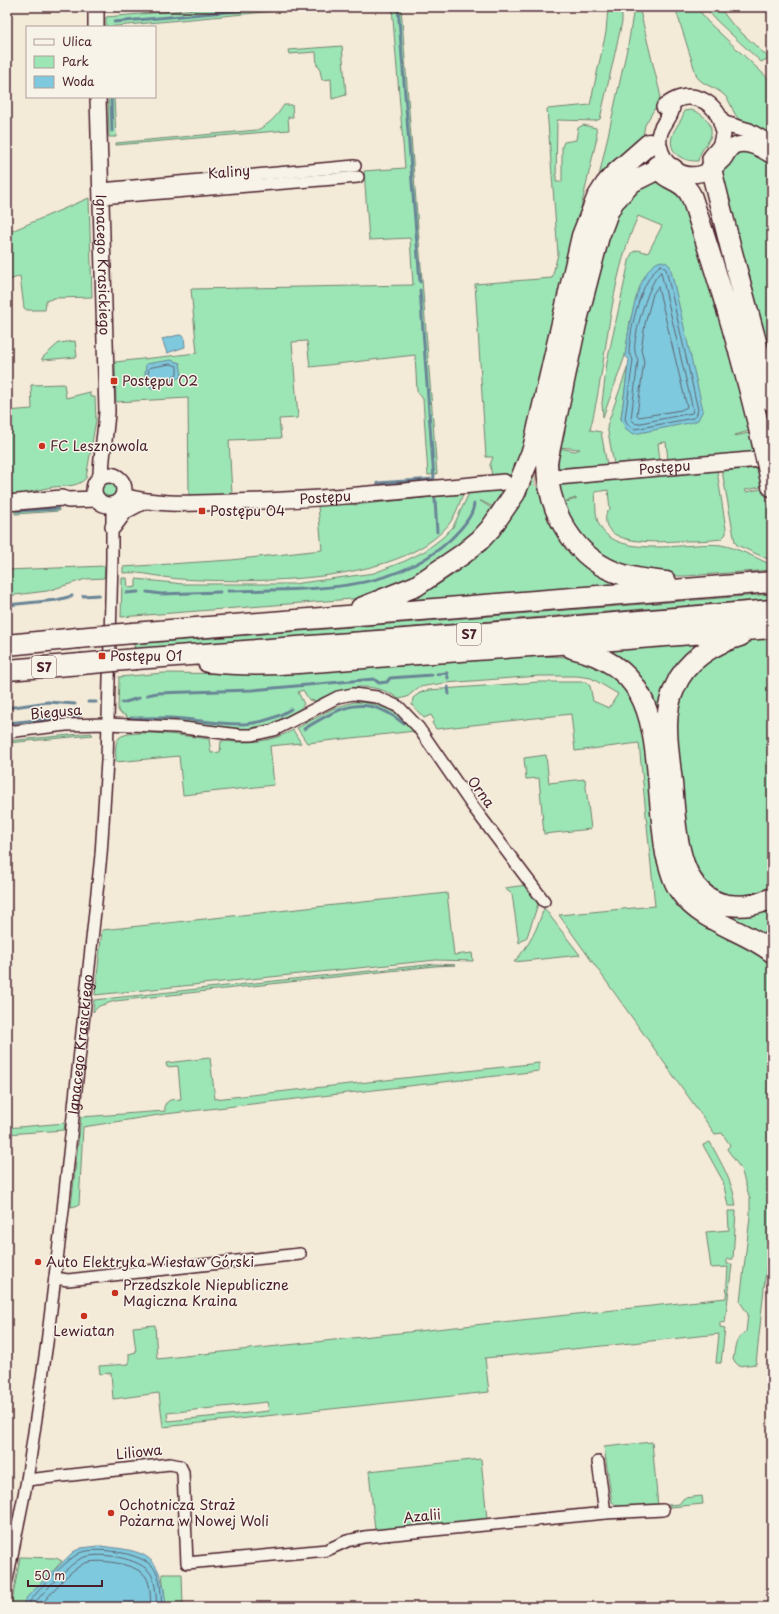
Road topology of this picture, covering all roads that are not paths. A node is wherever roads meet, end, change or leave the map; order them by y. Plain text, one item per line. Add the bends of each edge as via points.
1 (96, 7) edge
2 (96, 26) edge
3 (98, 98) edge
4 (672, 102) junction
5 (722, 123) junction
6 (649, 144) junction
7 (772, 144) edge
8 (772, 156) edge
9 (666, 169) junction
10 (711, 169) junction
11 (356, 172) dead end
12 (692, 176) junction
13 (101, 193) junction
14 (728, 308) junction
15 (772, 402) edge
16 (769, 465) edge
17 (557, 477) tunnel mouth
18 (504, 482) tunnel mouth
19 (102, 484) junction
20 (117, 500) junction
21 (144, 502) junction
22 (7, 503) edge
23 (113, 526) junction
24 (772, 582) edge
25 (696, 588) junction
26 (338, 617) junction
27 (772, 622) edge
28 (7, 644) edge
29 (558, 645) junction
30 (166, 657) junction
31 (7, 670) edge
32 (107, 724) junction
33 (7, 732) edge
34 (772, 898) edge
35 (544, 901) dead end
36 (772, 952) edge
37 (300, 1254) dead end
38 (55, 1278) junction
39 (598, 1462) dead end
40 (27, 1480) junction
41 (663, 1510) dead end
42 (605, 1513) junction
43 (9, 1553) edge
44 (187, 1563) joint
45 (7, 1580) edge

1 - 2 street
3 - 13 street, Ignacego Krasickiego
4 - 5 street via 684,97 700,99 714,108
4 - 6 street via 662,108 655,117
4 - 9 street via 672,110 660,129 659,140
5 - 7 street via 749,131
5 - 10 street via 721,142 710,158
6 - 9 highway via 651,153
6 - 26 highway via 606,184 593,207 582,236 530,458 506,507 480,540 439,572 416,586
8 - 10 street via 757,148 740,145 730,148 721,162
9 - 12 street
9 - 14 highway via 668,177 685,186 690,193
9 - 25 highway via 632,182 614,201 603,223 576,324 554,424 547,462 548,481 553,506 564,528 576,544 597,563 624,575
10 - 12 street
10 - 15 highway
11 - 13 street, Kaliny
12 - 14 highway via 726,288
13 - 19 street, Ignacego Krasickiego via 106,432 103,440
14 - 16 highway
16 - 17 street, Postępu
18 - 21 street, Postępu via 269,501
19 - 20 street, Postępu via 103,503
19 - 20 street via 123,483 124,490
19 - 22 street via 62,498
20 - 21 street, Postępu
20 - 23 street, Ignacego Krasickiego
21 - 23 street via 125,511
23 - 32 street, Ignacego Krasickiego
24 - 25 highway, S7
25 - 26 highway, S7
26 - 28 highway, S7, bridge
27 - 29 highway
27 - 30 highway, S7 via 562,628
27 - 34 highway via 717,644 694,660 674,687 667,721 678,841 682,861 690,877 708,897 723,904 743,907 757,905
29 - 30 highway via 240,665
29 - 36 highway via 602,657 636,686 641,695 654,731 666,854 672,876 681,893 698,911
30 - 31 highway, S7, bridge
32 - 33 street, Biegusa via 66,725
32 - 35 street, Orna via 176,727 245,736 274,730 346,694 373,695 392,702 425,734 474,808
32 - 38 street, Ignacego Krasickiego via 105,799 100,855
37 - 38 street via 68,1280
38 - 40 street, Ignacego Krasickiego
39 - 42 street
40 - 43 street, Ignacego Krasickiego
40 - 44 street, Liliowa via 170,1464 180,1466 183,1472
41 - 42 street, Azalii
42 - 44 street, Azalii via 364,1537 327,1550
43 - 45 street, Ignacego Krasickiego

